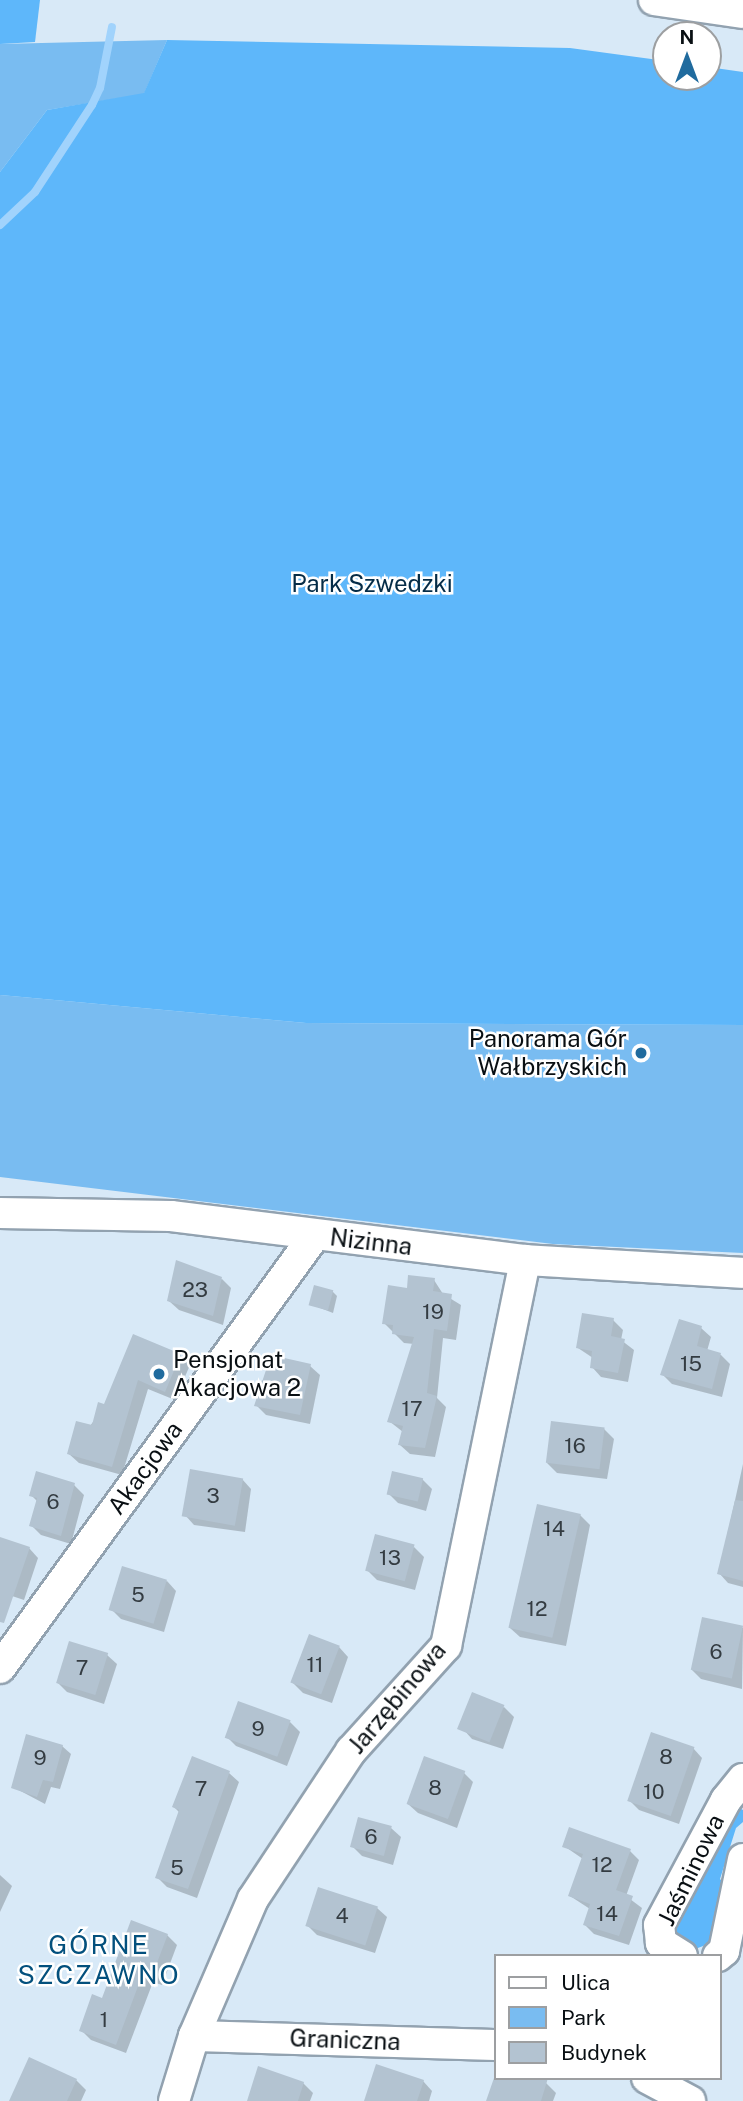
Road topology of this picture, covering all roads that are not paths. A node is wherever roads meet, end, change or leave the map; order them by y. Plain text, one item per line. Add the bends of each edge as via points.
1 (654, 0) edge
2 (743, 13) edge
3 (0, 1213) edge
4 (315, 1235) junction
5 (525, 1259) junction
6 (743, 1273) edge
7 (0, 1668) edge
8 (743, 1779) edge
9 (743, 1859) edge
10 (679, 1954) edge
11 (720, 1954) edge
12 (194, 2036) junction
13 (494, 2045) edge
14 (652, 2080) edge
15 (174, 2101) edge
16 (690, 2101) edge

1 - 2 street
3 - 4 street, Nizinna via 171,1216
4 - 5 street, Nizinna
4 - 7 street, Akacjowa
5 - 6 street, Nizinna
5 - 12 street, Jarzębinowa via 446,1646 351,1751 297,1828 253,1899
8 - 10 street, Jaśminowa via 726,1800 659,1925 661,1943
9 - 11 street, Jaśminowa
12 - 13 street, Graniczna
12 - 15 street, Jarzębinowa
14 - 16 street

